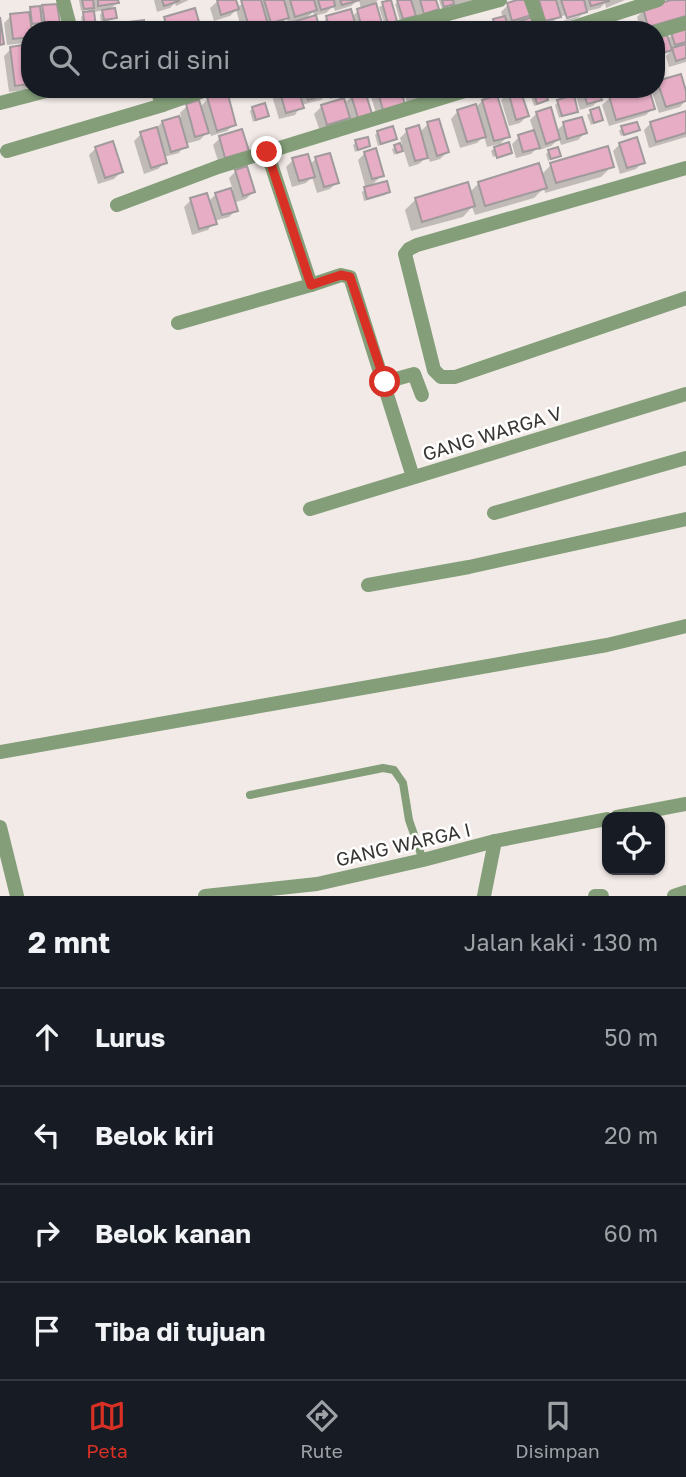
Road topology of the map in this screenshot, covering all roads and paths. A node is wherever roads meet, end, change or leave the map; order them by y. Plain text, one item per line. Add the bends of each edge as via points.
1 (63, 0) edge
2 (500, 0) edge
3 (531, 0) edge
4 (658, 0) edge
5 (69, 21) edge
6 (422, 21) edge
7 (539, 21) edge
8 (593, 21) edge
9 (686, 23) edge
10 (665, 29) edge
11 (21, 98) edge
12 (160, 98) edge
13 (183, 98) edge
14 (442, 98) edge
15 (0, 103) edge
16 (163, 105) junction
17 (7, 151) dead end
18 (267, 152) junction
19 (686, 168) edge
20 (117, 205) dead end
21 (311, 285) junction
22 (686, 298) edge
23 (178, 323) dead end
24 (385, 382) junction
25 (686, 394) edge
26 (422, 395) dead end
27 (686, 458) edge
28 (413, 477) junction
29 (310, 509) dead end
30 (494, 513) dead end
31 (686, 519) edge
32 (368, 585) dead end
33 (686, 625) edge
34 (0, 752) edge
35 (250, 795) dead end
36 (686, 803) edge
37 (642, 812) edge
38 (602, 820) edge
39 (0, 827) edge
40 (495, 841) junction
41 (423, 860) junction
42 (686, 892) edge
43 (17, 896) edge
44 (205, 896) edge
45 (484, 896) edge
46 (595, 896) edge
47 (602, 896) edge
48 (674, 896) edge

1 - 5 street
2 - 6 street
3 - 7 street
4 - 8 street
9 - 10 street
11 - 15 street
12 - 16 street
13 - 16 street
14 - 18 street
16 - 17 street
18 - 20 street
18 - 21 street
19 - 22 street via 417,245 405,256 434,370 446,378
21 - 23 street
21 - 24 street via 341,275 350,277
24 - 26 street via 414,374
24 - 28 street
25 - 28 street, GANG WARGA V
27 - 30 street
28 - 29 street, GANG WARGA V
31 - 32 street
33 - 34 street via 607,645
35 - 41 lane via 383,768 394,770 402,783
36 - 37 street
38 - 40 street, GANG WARGA I
39 - 43 street
40 - 41 street, GANG WARGA I
40 - 45 street
41 - 44 street, GANG WARGA I via 317,884
42 - 48 street
46 - 47 street

